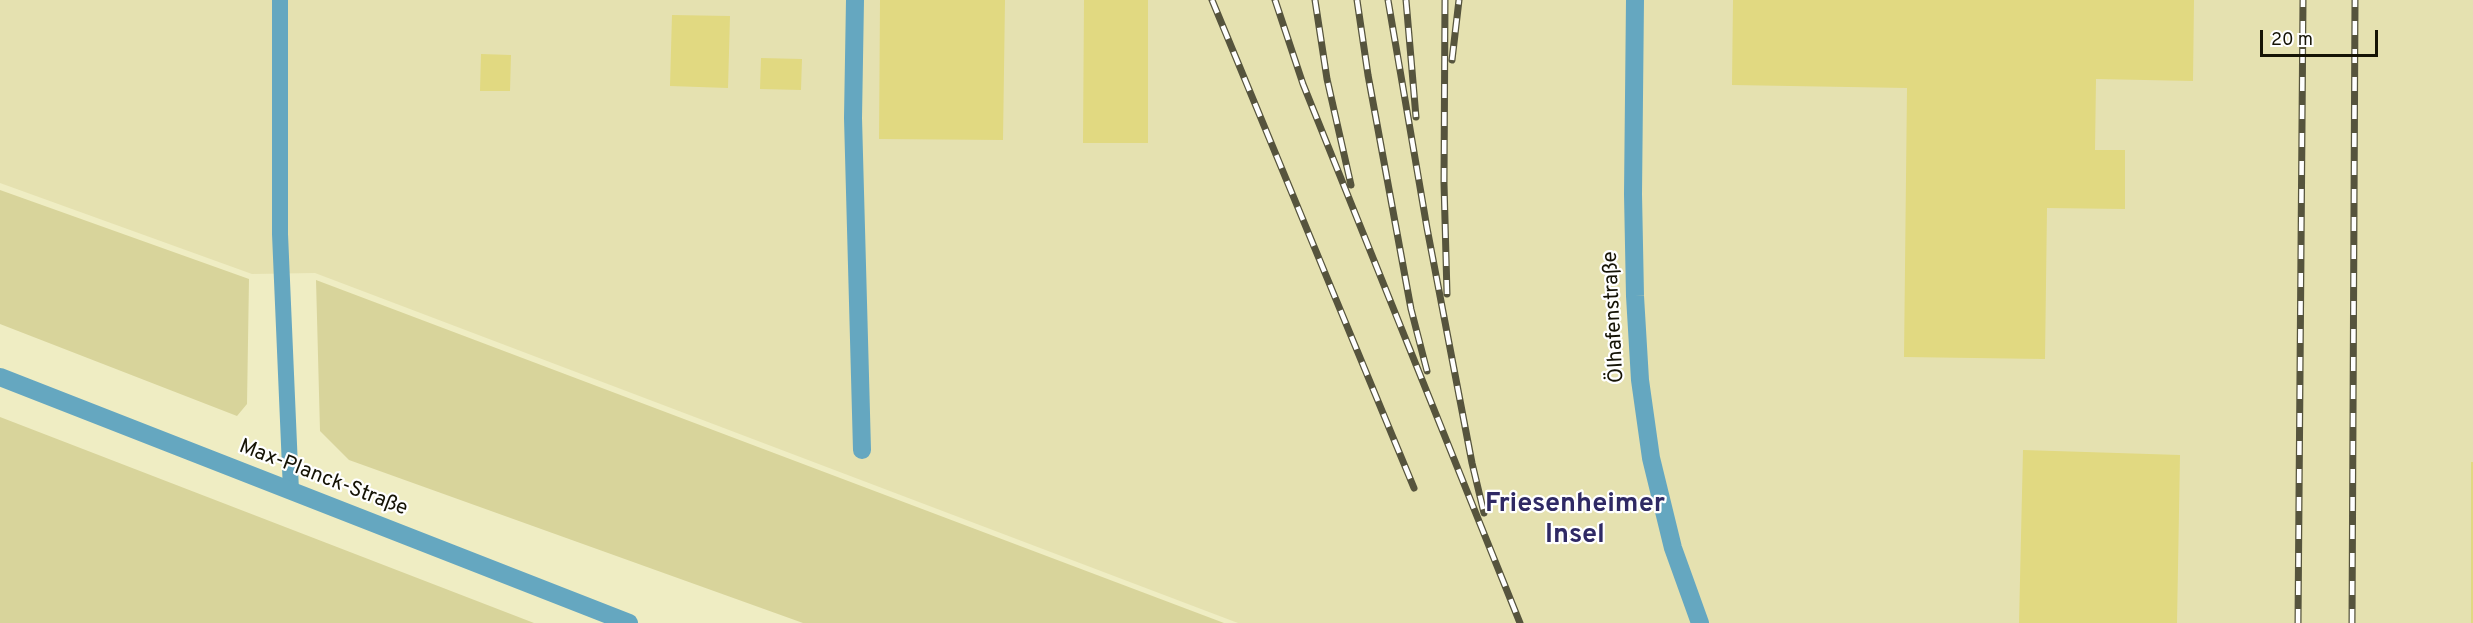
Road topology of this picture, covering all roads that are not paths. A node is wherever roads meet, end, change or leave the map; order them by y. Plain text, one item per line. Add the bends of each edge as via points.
1 (280, 0) edge
2 (855, 0) edge
3 (1635, 0) edge
4 (0, 377) edge
5 (862, 450) dead end
6 (291, 491) junction
7 (629, 623) edge
8 (1700, 623) edge

1 - 6 lane via 280,234
2 - 5 street via 853,118
3 - 8 street, Ölhafenstraße via 1633,194 1640,380 1651,458 1673,548
4 - 6 street, Max-Planck-Straße
6 - 7 street, Max-Planck-Straße

